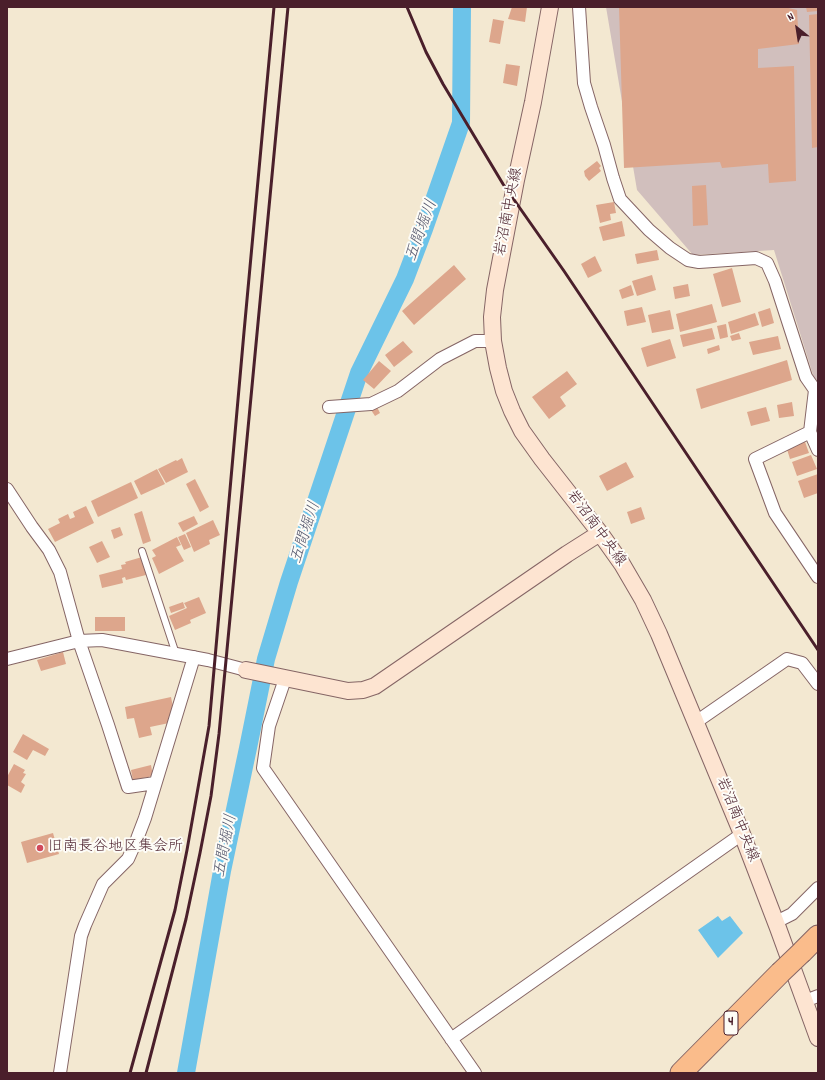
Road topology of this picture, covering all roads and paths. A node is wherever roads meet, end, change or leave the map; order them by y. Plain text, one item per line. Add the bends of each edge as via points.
1 (550, 7) edge
2 (580, 7) edge
3 (493, 341) junction
4 (816, 391) edge
5 (328, 407) dead end
6 (810, 432) junction
7 (818, 450) edge
8 (7, 489) edge
9 (600, 533) junction
10 (142, 551) dead end
11 (818, 577) edge
12 (79, 641) junction
13 (176, 654) junction
14 (194, 657) junction
15 (7, 659) edge
16 (246, 670) joint
17 (285, 679) junction
18 (818, 684) edge
19 (696, 722) junction
20 (155, 783) junction
21 (742, 834) junction
22 (818, 888) edge
23 (776, 922) junction
24 (818, 936) edge
25 (809, 957) edge
26 (783, 980) junction
27 (812, 999) edge
28 (451, 1038) junction
29 (818, 1038) edge
30 (60, 1073) edge
31 (475, 1073) edge
32 (681, 1073) edge
33 (702, 1073) edge

1 - 3 street, 岩沼南中央線 via 495,290
2 - 4 street via 584,83 620,199 670,248 688,260 698,262 756,258 768,263 806,377
3 - 5 street via 475,340 440,359 398,391 371,404
3 - 9 street, 岩沼南中央線 via 504,391 522,431
4 - 6 street
6 - 7 street
6 - 11 street via 755,459 775,513
8 - 12 street via 55,561
9 - 17 street via 375,686 348,691
9 - 19 street, 岩沼南中央線 via 643,600
10 - 13 lane
12 - 13 street via 102,640
12 - 15 street
12 - 20 street via 128,786
13 - 14 street
14 - 16 street
14 - 20 street
16 - 17 street
17 - 28 street via 269,726 263,768
18 - 19 street via 802,663 788,659
19 - 21 street, 岩沼南中央線
20 - 30 street via 128,859 103,884 85,925
21 - 23 street, 岩沼南中央線
21 - 28 street
22 - 23 street via 792,914
23 - 27 street, 岩沼南中央線
24 - 25 highway, 4
25 - 26 highway, 4
26 - 32 highway, 4
26 - 33 highway, 4
27 - 29 street, 岩沼南中央線
28 - 31 street

